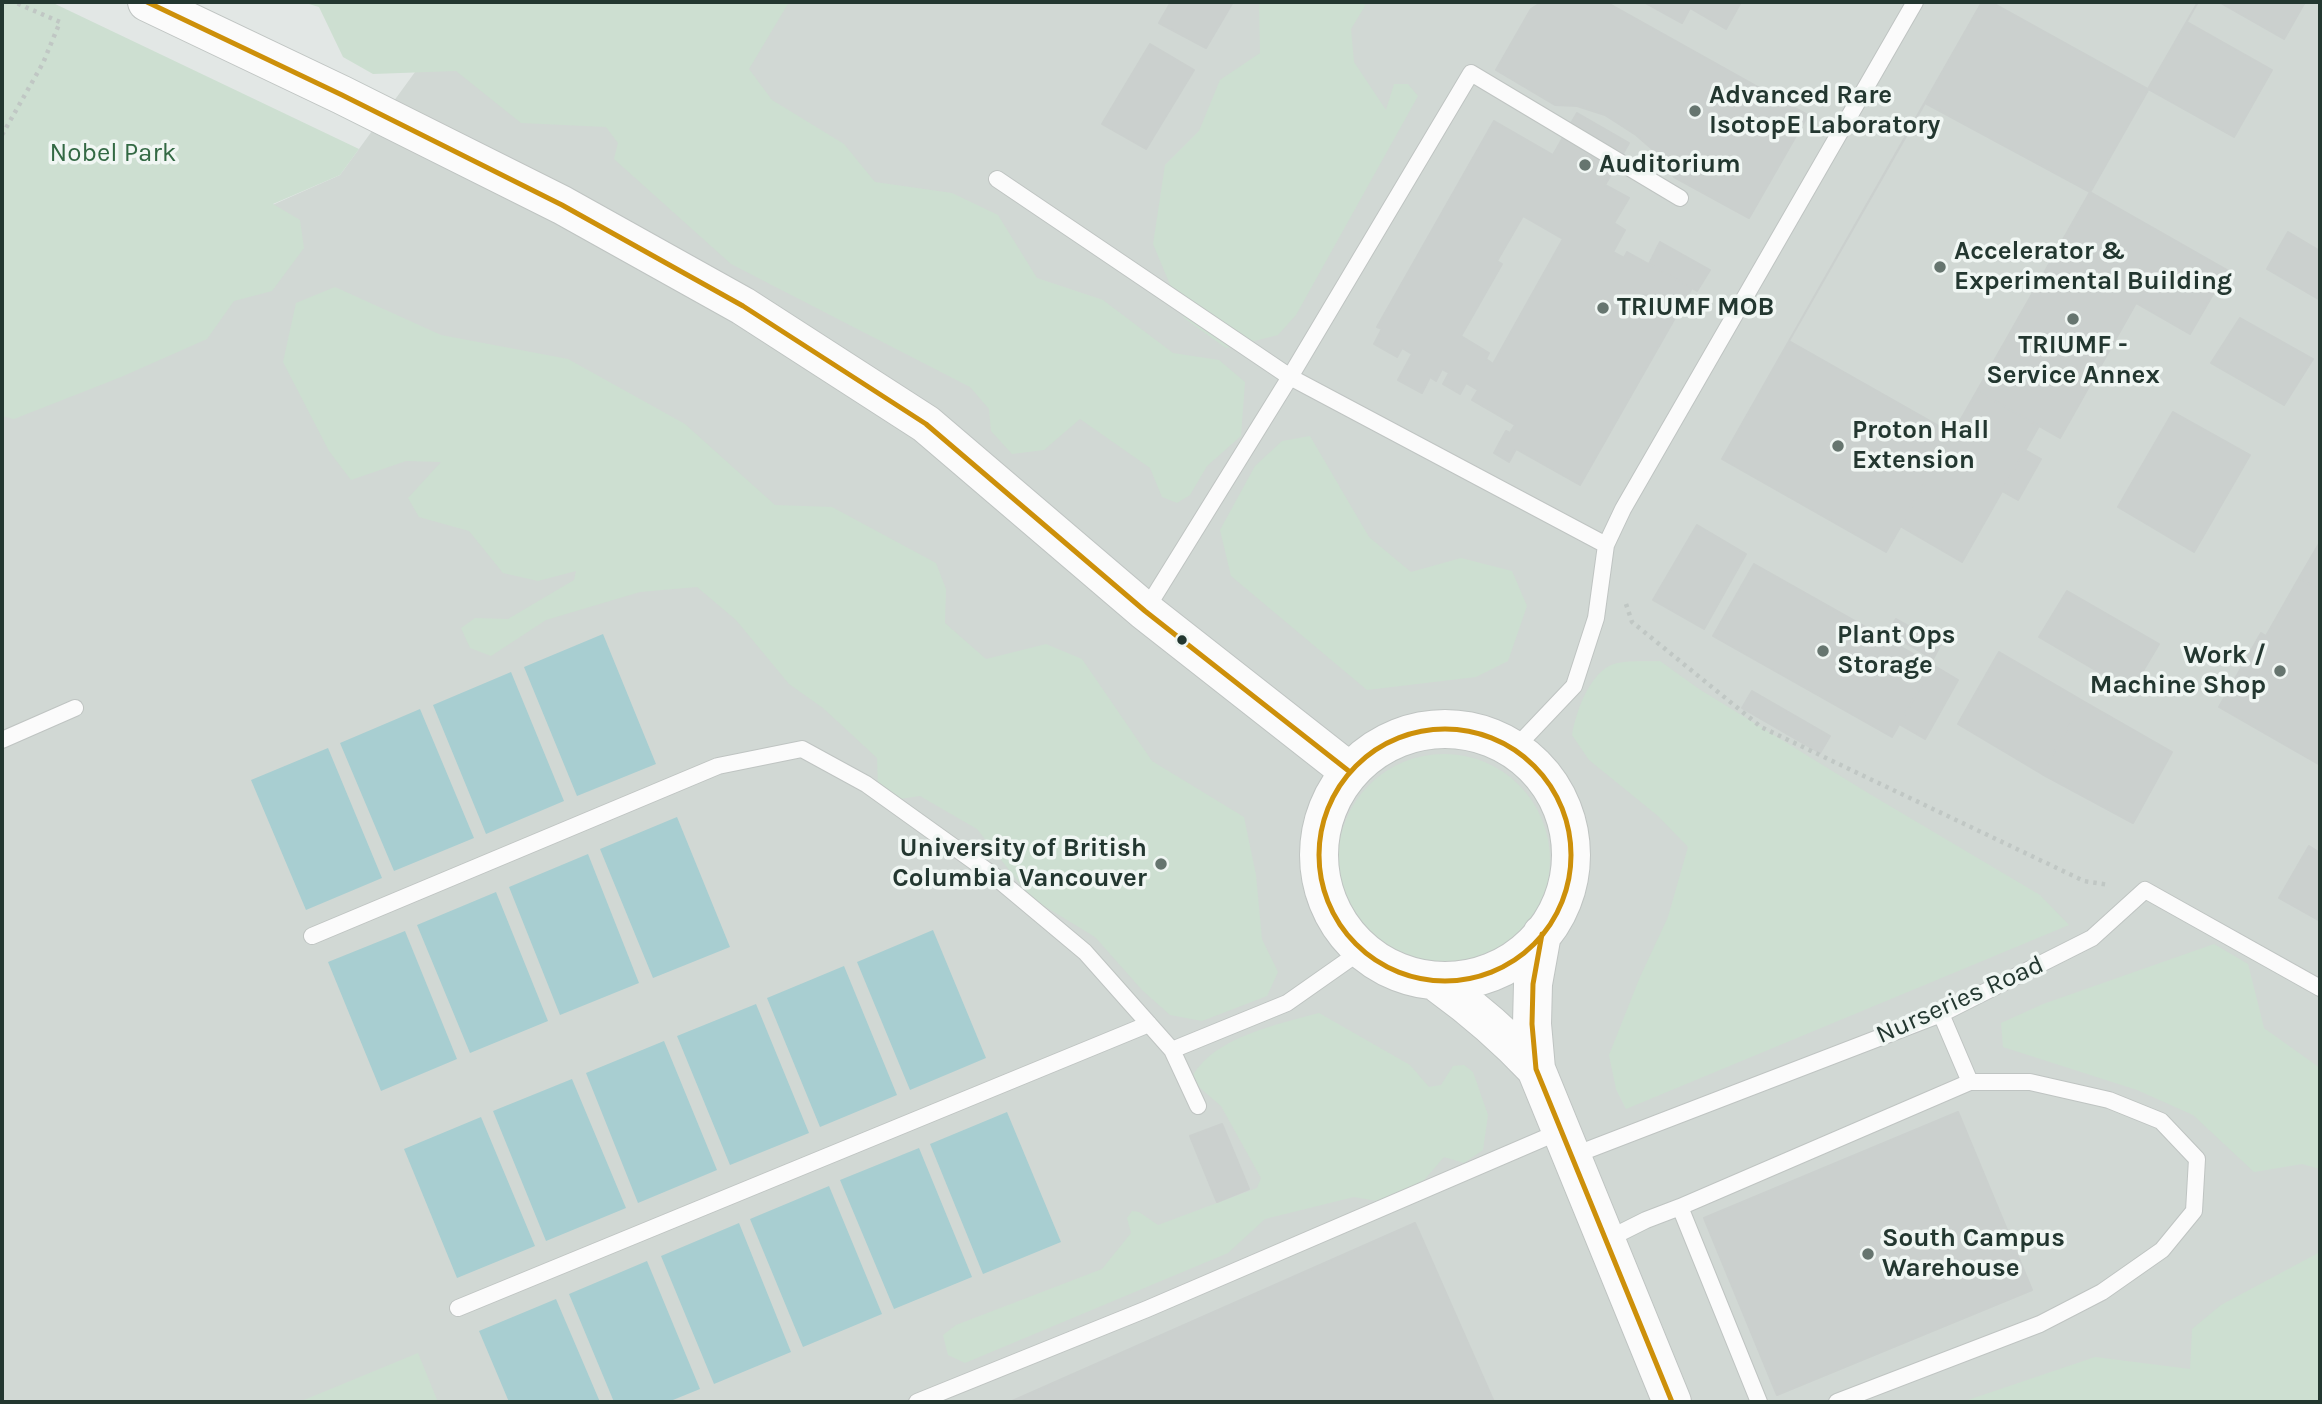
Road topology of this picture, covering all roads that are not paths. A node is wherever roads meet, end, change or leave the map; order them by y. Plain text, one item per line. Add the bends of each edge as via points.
1 (147, 2) edge
2 (1915, 2) edge
3 (997, 179) dead end
4 (1680, 198) dead end
5 (1290, 377) junction
6 (1606, 545) junction
7 (1145, 611) junction
8 (75, 708) dead end
9 (2, 740) edge
10 (1517, 746) junction
11 (1350, 772) junction
12 (1542, 934) junction
13 (312, 936) dead end
14 (1361, 951) junction
15 (1439, 984) junction
16 (2320, 988) edge
17 (1941, 1014) junction
18 (1149, 1024) junction
19 (1172, 1050) junction
20 (1536, 1069) junction
21 (1970, 1083) junction
22 (1198, 1106) dead end
23 (1567, 1144) junction
24 (1680, 1207) junction
25 (1606, 1240) junction
26 (458, 1308) dead end
27 (917, 1402) edge
28 (1672, 1402) edge
29 (1759, 1402) edge
30 (1837, 1402) edge

1 - 7 street via 562,205 743,306 926,424
2 - 6 lane
3 - 5 lane
4 - 5 lane via 1471,73
5 - 6 lane
5 - 7 lane
6 - 10 lane via 1596,618 1574,686
7 - 11 street
8 - 9 lane
10 - 11 street via 1476,729 1433,727 1392,740
10 - 12 street via 1543,773 1561,802 1572,839 1570,874 1560,907
11 - 14 street via 1332,800 1320,847 1325,896 1338,926
12 - 15 street via 1500,967
12 - 20 street via 1532,1024
13 - 18 lane via 718,765 802,749 866,784 993,875 1085,952
14 - 15 street via 1409,979
14 - 19 lane via 1287,1003
15 - 20 street via 1472,1007
16 - 17 lane, Nurseries Road via 2145,890 2092,938
17 - 21 lane
17 - 23 lane, Nurseries Road
18 - 19 lane
18 - 26 lane
19 - 22 lane
20 - 23 street
21 - 24 lane
21 - 30 lane via 2030,1082 2109,1100 2161,1121 2197,1159 2194,1211 2162,1250 2102,1292 2040,1324
23 - 25 street
23 - 27 lane, Nurseries Road
24 - 25 lane
24 - 29 lane
25 - 28 street

